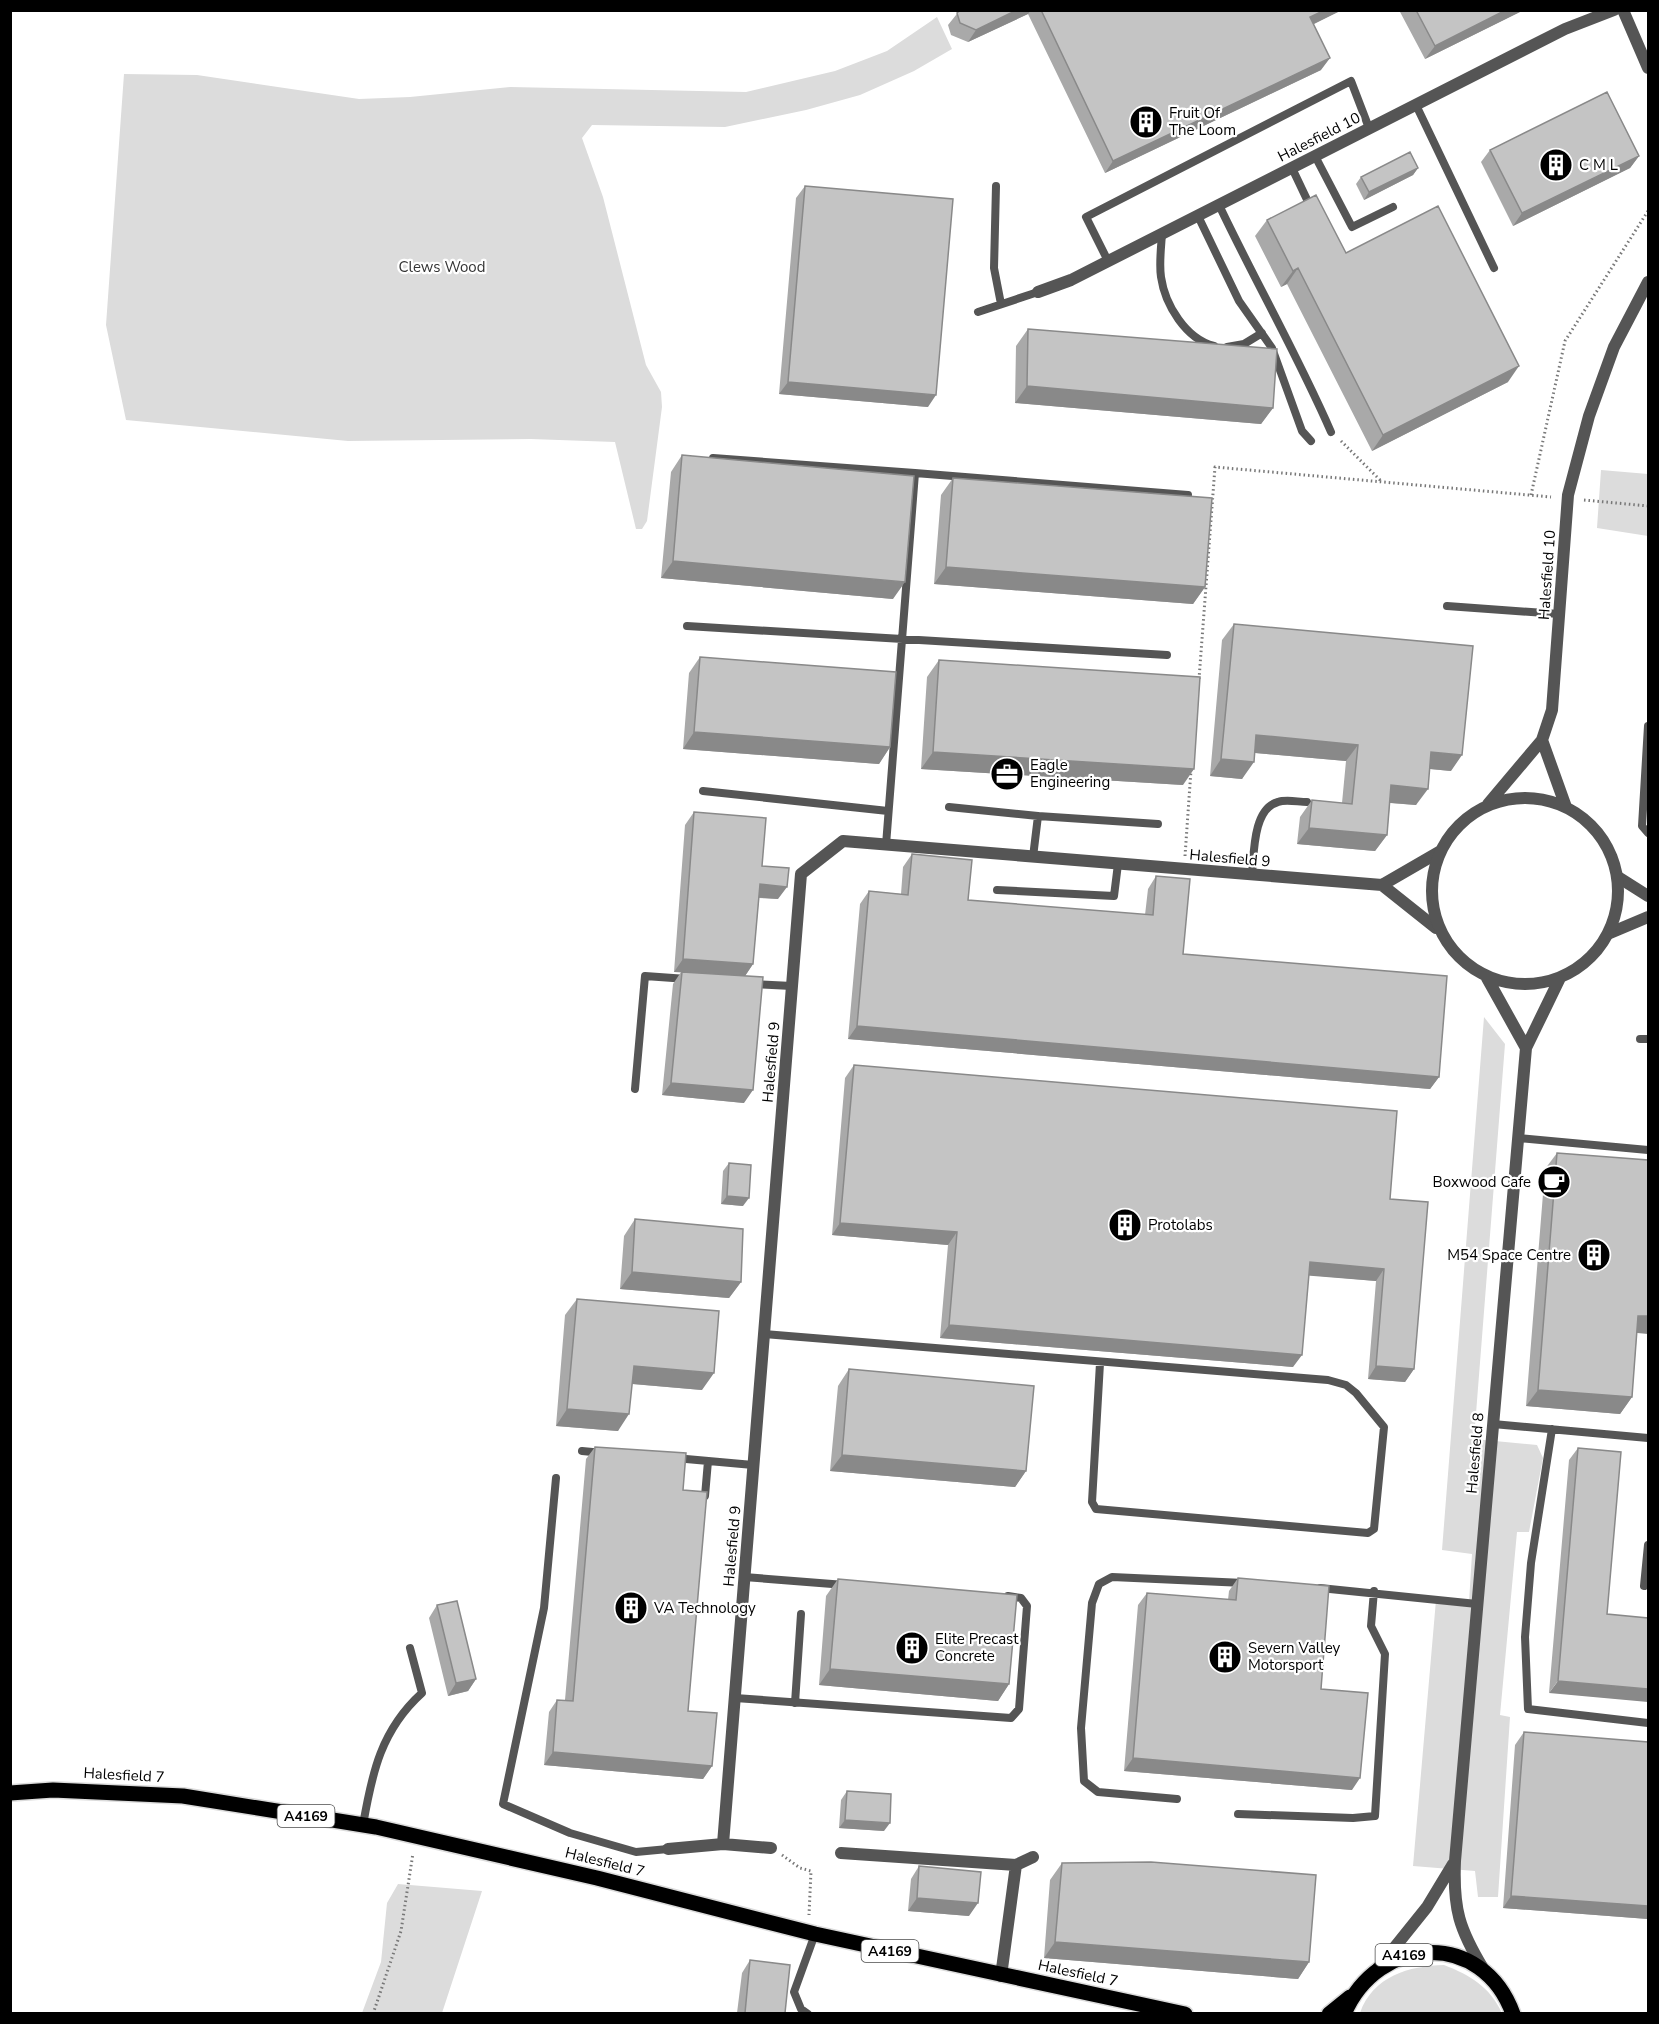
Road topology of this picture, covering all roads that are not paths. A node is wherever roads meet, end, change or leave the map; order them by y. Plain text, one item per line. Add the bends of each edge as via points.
1 (1614, 10) edge
2 (1623, 10) edge
3 (1648, 68) edge
4 (1416, 105) junction
5 (1369, 128) junction
6 (1315, 156) junction
7 (1292, 168) junction
8 (996, 186) dead end
9 (1219, 205) junction
10 (1393, 207) dead end
11 (1198, 216) junction
12 (1316, 219) edge
13 (1162, 234) junction
14 (1108, 261) junction
15 (1494, 268) dead end
16 (1648, 282) edge
17 (1038, 292) joint
18 (1001, 304) junction
19 (978, 312) dead end
20 (1262, 333) junction
21 (1331, 432) road end
22 (1311, 441) dead end
23 (704, 457) edge
24 (915, 473) junction
25 (1188, 495) edge
26 (1447, 606) dead end
27 (1559, 614) junction
28 (687, 626) dead end
29 (901, 639) junction
30 (1167, 655) dead end
31 (1648, 726) edge
32 (1542, 740) junction
33 (704, 791) dead end
34 (1307, 802) dead end
35 (1488, 805) junction
36 (949, 807) dead end
37 (1566, 807) junction
38 (888, 811) junction
39 (1038, 816) junction
40 (1158, 824) dead end
41 (1648, 833) edge
42 (886, 845) junction
43 (1439, 852) junction
44 (1033, 857) junction
45 (1118, 864) junction
46 (1252, 874) junction
47 (1618, 877) junction
48 (1382, 885) junction
49 (997, 890) dead end
50 (1648, 896) edge
51 (1648, 917) edge
52 (1436, 928) junction
53 (1610, 933) junction
54 (1487, 978) junction
55 (1560, 978) junction
56 (701, 980) edge
57 (747, 983) edge
58 (792, 986) junction
59 (1526, 1048) junction
60 (635, 1089) dead end
61 (1518, 1138) junction
62 (1648, 1150) edge
63 (764, 1334) junction
64 (1100, 1363) junction
65 (1493, 1424) junction
66 (1552, 1429) junction
67 (1648, 1438) edge
68 (582, 1451) dead end
69 (616, 1454) edge
70 (662, 1457) edge
71 (708, 1461) junction
72 (753, 1465) junction
73 (556, 1478) dead end
74 (705, 1496) edge
75 (1648, 1545) edge
76 (744, 1578) junction
77 (1249, 1584) edge
78 (860, 1586) edge
79 (1644, 1586) dead end
80 (1307, 1587) edge
81 (1374, 1591) junction
82 (1002, 1595) edge
83 (1477, 1604) junction
84 (801, 1614) dead end
85 (410, 1648) dead end
86 (735, 1698) junction
87 (795, 1703) junction
88 (1648, 1723) edge
89 (10, 1793) edge
90 (1177, 1798) dead end
91 (1238, 1814) dead end
92 (363, 1825) junction
93 (723, 1844) junction
94 (771, 1848) road end
95 (668, 1849) joint
96 (841, 1852) dead end
97 (1033, 1857) dead end
98 (1455, 1861) junction
99 (1016, 1865) junction
100 (815, 1934) junction
101 (1378, 1968) junction
102 (1486, 1973) junction
103 (1001, 1976) junction
104 (1500, 1989) junction
105 (1352, 1996) junction
106 (808, 2013) edge
107 (1185, 2013) edge
108 (1329, 2013) edge
109 (1344, 2013) edge
110 (1513, 2013) edge
111 (1524, 2013) edge

1 - 4 street, Halesfield 10 via 1564,29
2 - 3 street
4 - 5 street, Halesfield 10
4 - 15 lane
5 - 6 street, Halesfield 10
5 - 14 lane via 1351,81 1086,217
6 - 7 street, Halesfield 10
6 - 10 lane via 1352,227
7 - 9 street, Halesfield 10
7 - 12 lane
8 - 18 lane via 994,268
9 - 11 street, Halesfield 10
9 - 21 lane via 1304,370
11 - 13 street, Halesfield 10
11 - 20 lane via 1239,301
13 - 14 street, Halesfield 10
13 - 20 lane via 1163,289 1192,335 1205,344 1231,348
14 - 17 street, Halesfield 10
16 - 27 street, Halesfield 10 via 1614,347 1570,484
17 - 18 lane
18 - 19 lane
20 - 22 lane via 1272,348 1302,430
23 - 24 lane
24 - 25 lane
24 - 29 lane
26 - 27 lane
27 - 32 street, Halesfield 10 via 1552,710
28 - 29 lane
29 - 30 lane
29 - 38 lane
31 - 41 lane via 1642,826
32 - 35 street, Halesfield 10
32 - 37 street
33 - 38 lane
34 - 46 lane via 1279,801 1270,807 1258,826
35 - 37 street via 1511,798 1540,799
35 - 43 street via 1462,821
36 - 39 lane
37 - 47 street via 1585,819 1605,842
38 - 42 lane
39 - 40 lane
39 - 44 lane
42 - 44 street, Halesfield 9
42 - 58 street, Halesfield 9 via 843,842 801,874
43 - 48 street
43 - 52 street via 1431,885
44 - 45 street, Halesfield 9
45 - 46 street, Halesfield 9
45 - 49 lane via 1114,896
46 - 48 street, Halesfield 9
47 - 50 street
47 - 53 street via 1619,894
48 - 52 street
51 - 53 street
52 - 54 street via 1450,949
53 - 55 street via 1595,955
54 - 55 street via 1518,985
54 - 59 street
55 - 59 street, Halesfield 8
56 - 60 lane via 645,976
57 - 58 lane
58 - 63 street, Halesfield 9
59 - 61 street, Halesfield 8
61 - 62 lane
61 - 65 street, Halesfield 8
63 - 64 lane
63 - 72 street, Halesfield 9
64 - 64 lane via 1328,1380 1346,1385 1384,1427 1374,1529 1368,1533 1096,1509 1092,1502
65 - 66 lane
65 - 83 street, Halesfield 8
66 - 67 lane
66 - 88 lane via 1530,1574 1525,1637 1528,1709
68 - 69 lane
70 - 71 lane
71 - 72 lane
71 - 74 lane
72 - 76 street, Halesfield 9
73 - 95 lane via 544,1608 503,1804 570,1833 636,1852
75 - 79 lane
76 - 78 lane
76 - 86 street, Halesfield 9
77 - 90 lane via 1112,1577 1100,1584 1092,1603 1081,1728 1084,1781 1098,1792
80 - 81 lane
81 - 83 lane
81 - 91 lane via 1371,1626 1385,1654 1375,1816
82 - 87 lane via 1021,1598 1027,1606 1019,1710 1011,1718
83 - 98 street, Halesfield 8
84 - 87 lane
85 - 92 lane via 422,1693 408,1705 383,1743 373,1769
86 - 87 lane
86 - 93 street, Halesfield 9
89 - 92 main road, Halesfield 7 / A4169 via 53,1790 183,1796
92 - 100 main road, Halesfield 7 / A4169 via 597,1878
93 - 94 street
93 - 95 street
96 - 99 street
97 - 99 street
98 - 101 street, Halesfield 8 via 1427,1907
98 - 102 street, Halesfield 8 via 1461,1929
99 - 103 street
100 - 103 main road, Halesfield 7 / A4169
100 - 106 lane via 794,1992 801,2009
101 - 102 main road, A4169 via 1404,1955 1433,1952 1461,1958
101 - 105 main road, A4169
102 - 104 main road, A4169
103 - 107 main road, Halesfield 7 / A4169
104 - 110 main road, A4169
104 - 111 main road
105 - 108 main road
105 - 109 main road, A4169

